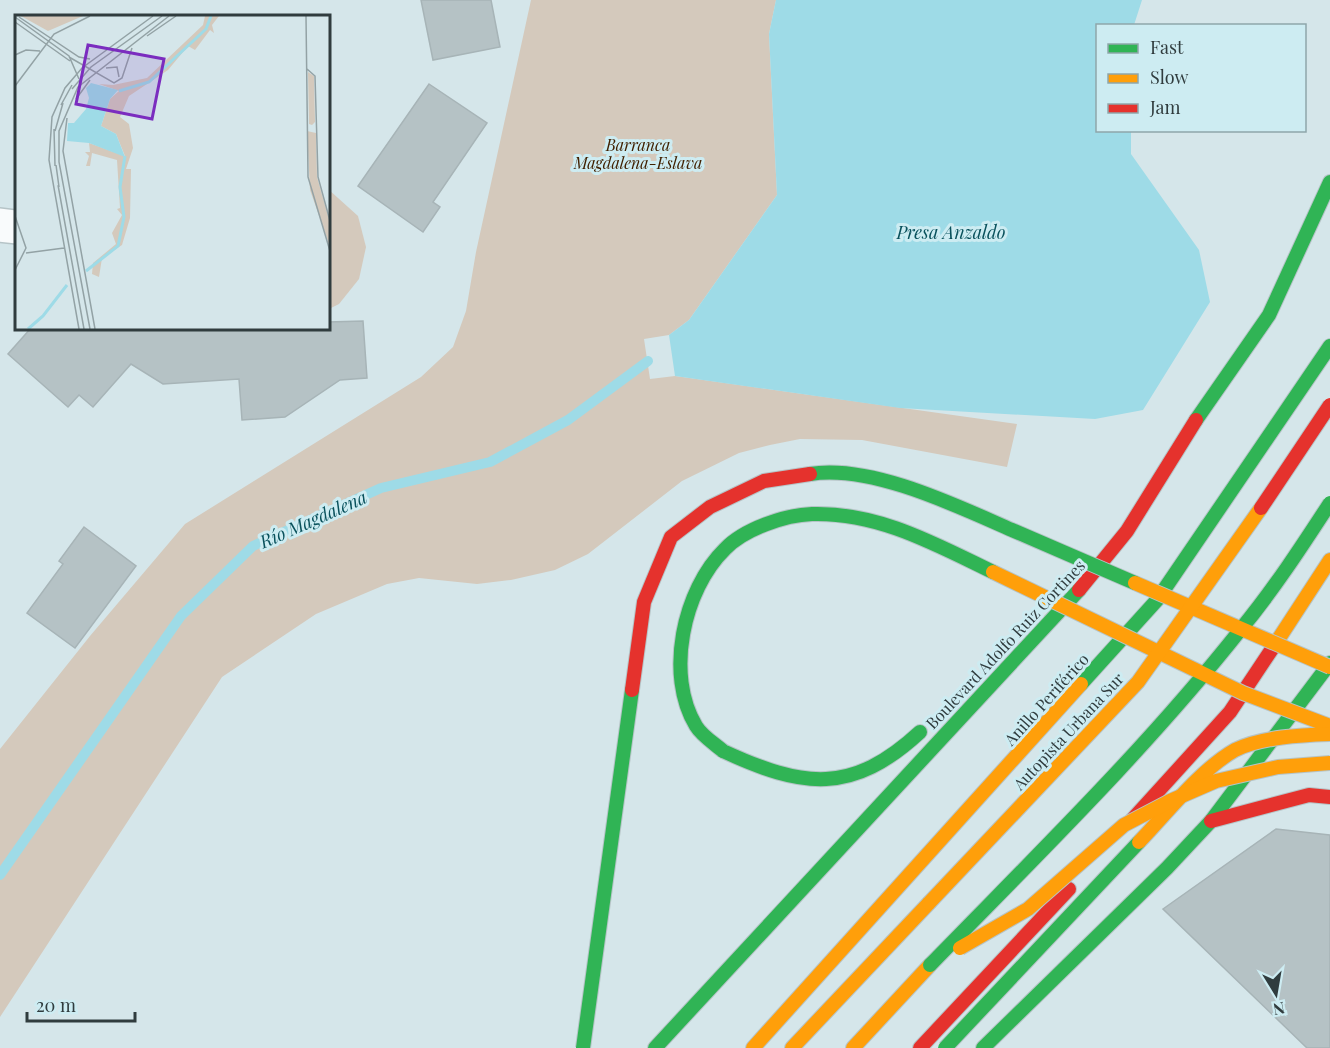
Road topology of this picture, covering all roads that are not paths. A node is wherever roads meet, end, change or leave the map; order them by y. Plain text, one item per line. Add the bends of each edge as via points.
1 (1330, 182) edge
2 (0, 225) edge
3 (15, 227) edge
4 (1330, 346) edge
5 (1330, 405) edge
6 (1330, 503) edge
7 (1330, 560) edge
8 (1030, 642) junction
9 (1330, 665) edge
10 (978, 678) dead end
11 (930, 722) dead end
12 (1330, 726) edge
13 (1330, 734) edge
14 (1330, 763) edge
15 (1330, 797) edge
16 (1211, 821) junction
17 (930, 965) junction
18 (582, 1048) edge
19 (655, 1048) edge
20 (753, 1048) edge
21 (792, 1048) edge
22 (853, 1048) edge
23 (920, 1048) edge
24 (945, 1048) edge
25 (983, 1048) edge

1 - 8 main road, Boulevard Adolfo Ruiz Cortines via 1269,315 1173,453 1127,531 1066,606
2 - 3 street
4 - 20 main road, Anillo Periférico via 1157,600
5 - 21 main road, Autopista Urbana Sur, bridge via 1137,682
6 - 17 main road, bridge via 1259,608 1196,685
7 - 23 main road via 1230,712
8 - 10 main road
8 - 19 main road, Boulevard Adolfo Ruiz Cortines
9 - 16 main road
9 - 18 main road, bridge via 895,483 827,471 764,481 710,507 671,537 644,602
11 - 12 main road, bridge via 891,760 855,776 793,779 757,769 723,752 697,728 683,697 681,634 700,583 724,548 766,523 812,514 864,518 920,537 1243,693
13 - 24 main road, bridge via 1290,735 1236,750 1200,779
14 - 17 main road, bridge via 1278,767 1216,781 1170,801 1124,825 1028,909
15 - 16 main road via 1309,795
16 - 25 main road
17 - 22 main road

